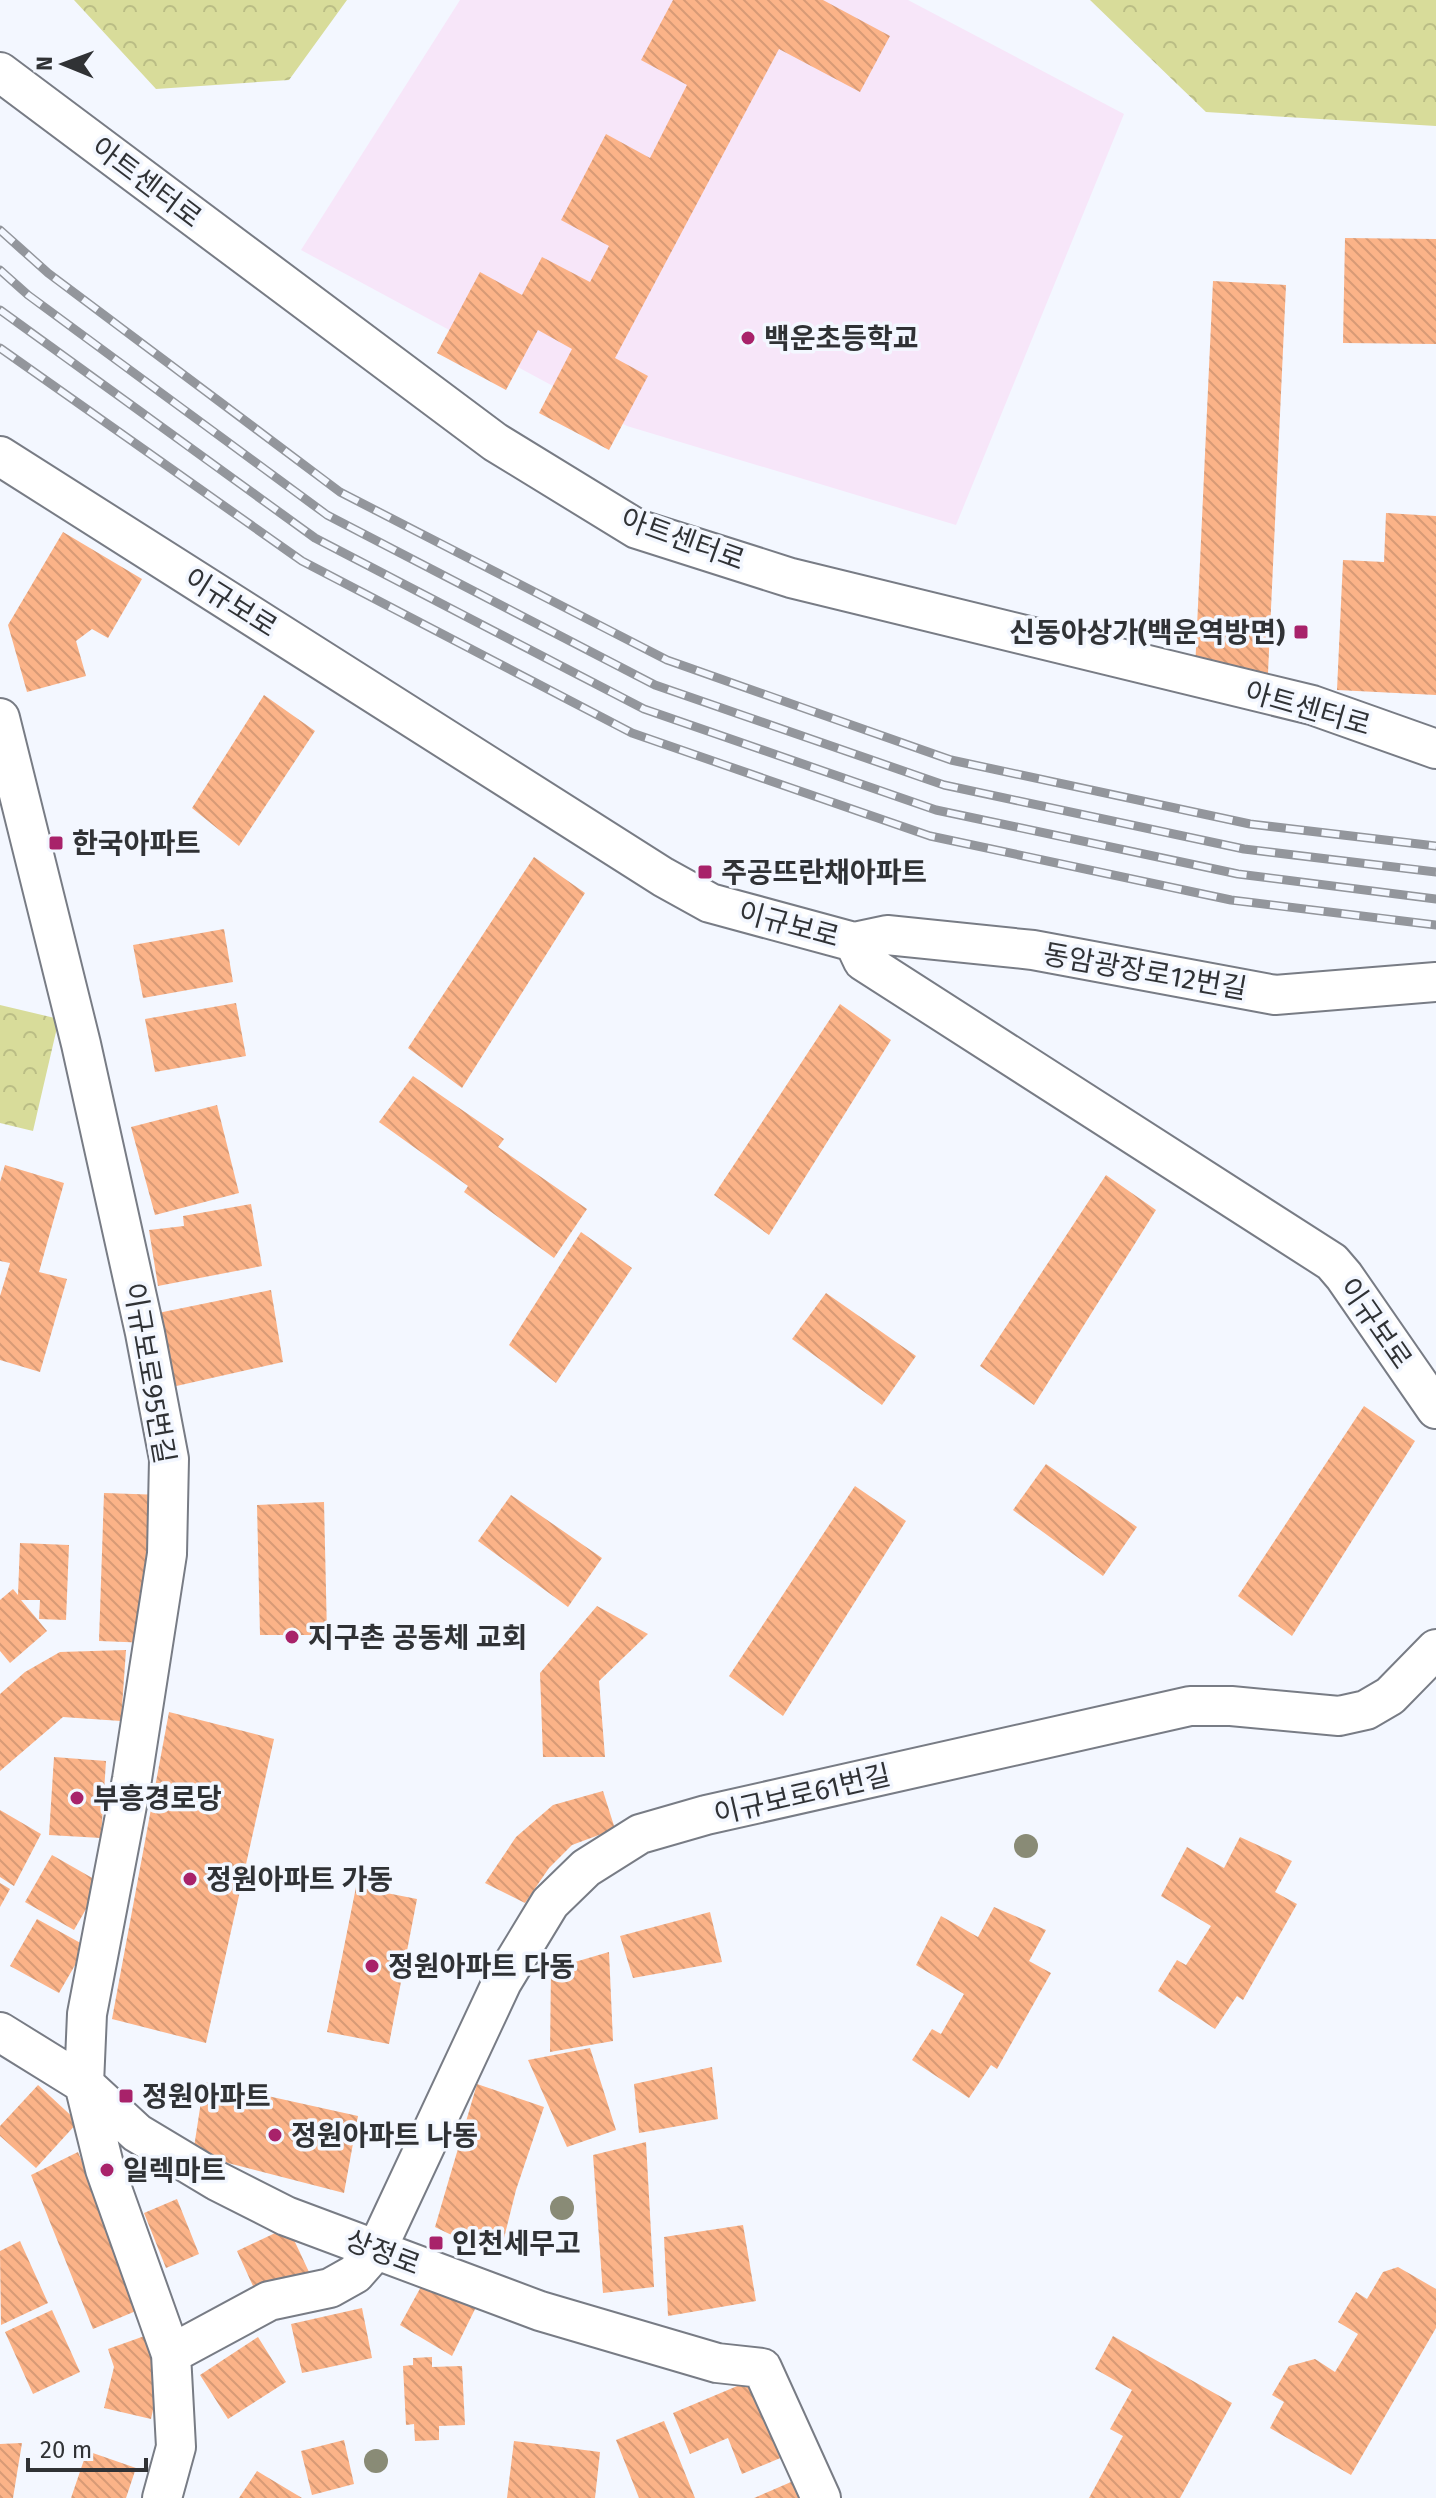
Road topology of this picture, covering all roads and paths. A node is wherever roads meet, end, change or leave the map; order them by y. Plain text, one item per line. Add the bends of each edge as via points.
1 (0, 72) edge
2 (0, 456) edge
3 (0, 718) edge
4 (1436, 749) edge
5 (854, 942) junction
6 (1436, 982) edge
7 (1436, 1409) edge
8 (1436, 1649) edge
9 (0, 2032) edge
10 (84, 2084) junction
11 (377, 2249) junction
12 (171, 2354) junction
13 (162, 2498) edge
14 (821, 2498) edge

1 - 4 street, 아트센터로 via 495,442 637,529 791,578 1312,705
2 - 5 street, 이규보로 via 675,884 710,903
3 - 10 street, 이규보로95번길 via 81,1044 169,1459 167,1554 132,1779 87,2014
5 - 6 street, 동암광장로12번길 via 887,935 1033,950 1275,995
5 - 7 street, 이규보로 via 863,961 1332,1262
8 - 11 street, 이규보로61번길 via 1390,1696 1366,1710 1339,1716 1190,1706 640,1834 586,1868 550,1903 502,1982
9 - 10 street, 상정로
10 - 11 street, 상정로 via 137,2133 217,2181 286,2216
10 - 12 street, 이규보로95번길 via 105,2169
11 - 12 street, 이규보로61번길 via 355,2274 330,2288 269,2301
11 - 14 street, 상정로 via 512,2302 625,2337 717,2363 762,2368
12 - 13 street, 이규보로95번길 via 176,2447

